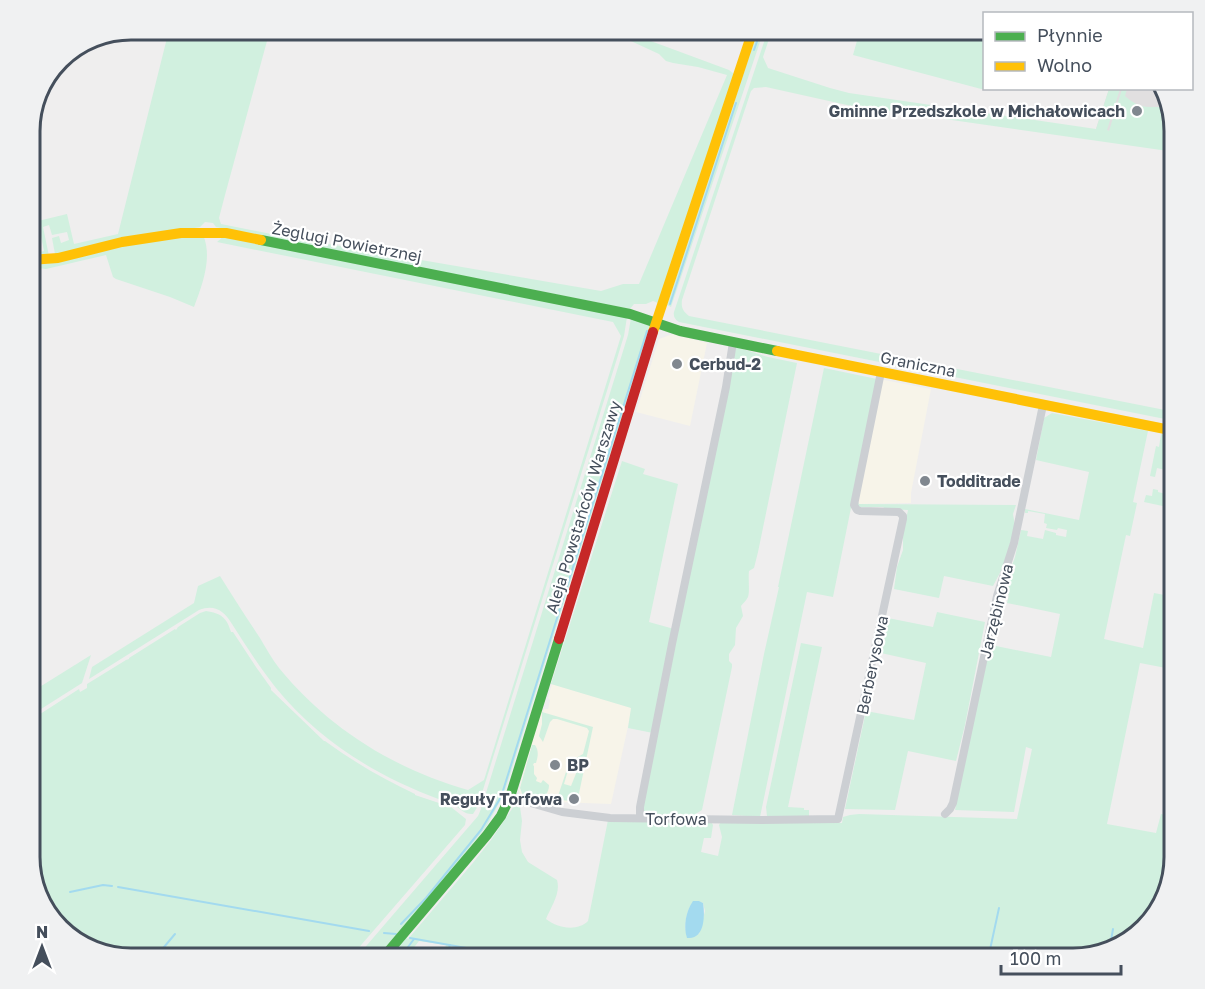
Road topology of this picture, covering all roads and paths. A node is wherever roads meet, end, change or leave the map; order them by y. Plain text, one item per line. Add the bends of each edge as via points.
1 (750, 40) edge
2 (41, 260) edge
3 (656, 322) junction
4 (733, 342) junction
5 (881, 372) junction
6 (1043, 405) junction
7 (1164, 429) edge
8 (510, 797) junction
9 (945, 814) dead end
10 (841, 815) joint
11 (640, 818) junction
12 (391, 948) edge

1 - 3 street, Aleja Powstańców Warszawy
2 - 3 street, Żeglugi Powietrznej via 126,240 211,232
3 - 4 street, Graniczna
3 - 8 street, Aleja Powstańców Warszawy
4 - 5 street, Graniczna
4 - 11 street
5 - 6 street, Graniczna
5 - 10 street, Berberysowa via 854,504 857,510 898,512 903,516
6 - 7 street, Graniczna
6 - 9 street, Jarzębinowa via 953,803
8 - 11 street, Torfowa via 562,812
8 - 12 street, Aleja Powstańców Warszawy via 487,835
10 - 11 street, Torfowa via 837,820

